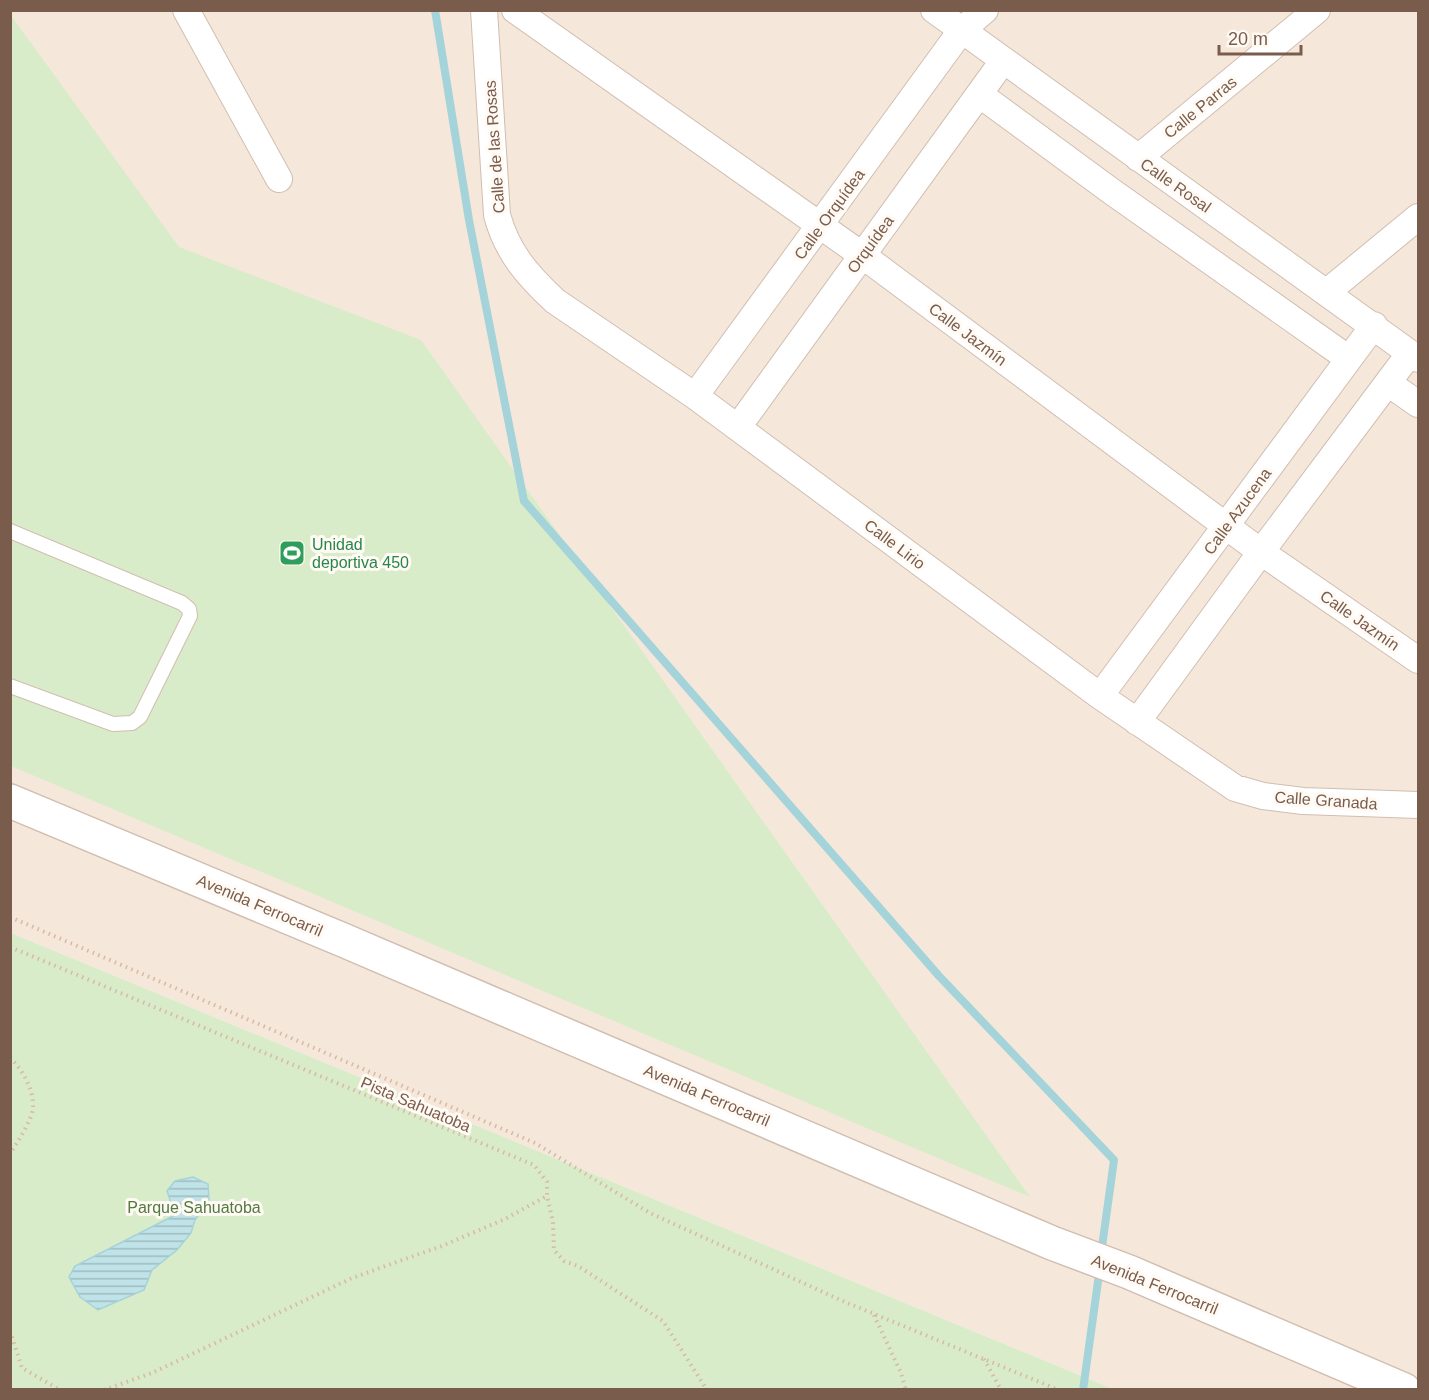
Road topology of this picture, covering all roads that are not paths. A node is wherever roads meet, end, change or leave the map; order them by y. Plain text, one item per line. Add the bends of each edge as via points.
1 (186, 10) edge
2 (484, 10) edge
3 (515, 10) edge
4 (934, 10) edge
5 (985, 10) edge
6 (1317, 10) edge
7 (961, 31) junction
8 (1003, 61) junction
9 (979, 94) junction
10 (1138, 158) junction
11 (279, 179) dead end
12 (1419, 217) edge
13 (820, 225) junction
14 (862, 255) junction
15 (1327, 292) junction
16 (555, 301) joint
17 (1374, 325) junction
18 (1414, 356) edge
19 (1349, 359) junction
20 (1388, 383) junction
21 (695, 396) junction
22 (1419, 405) edge
23 (738, 427) junction
24 (1227, 525) junction
25 (10, 531) edge
26 (1261, 552) junction
27 (1419, 660) edge
28 (10, 686) edge
29 (1100, 696) junction
30 (1137, 722) junction
31 (1235, 788) joint
32 (10, 801) edge
33 (1419, 805) edge
34 (1404, 1389) edge

1 - 11 street
2 - 16 street, Calle de las Rosas via 497,215 503,237 518,260
3 - 13 street, Calle Jazmín
4 - 7 street, Calle Rosal
5 - 7 street, Calle Orquídea
6 - 10 street, Calle Parras
7 - 8 street, Calle Rosal
7 - 13 street, Calle Orquídea
8 - 9 street, Orquídea
8 - 10 street, Calle Rosal
9 - 14 street, Orquídea
9 - 19 street
10 - 15 street, Calle Rosal
12 - 15 street
13 - 14 street, Calle Jazmín
13 - 21 street, Calle Orquídea
14 - 23 street, Orquídea
14 - 24 street, Calle Jazmín
15 - 17 street, Calle Rosal
16 - 21 street, Calle Lirio
17 - 18 street, Calle Rosal
17 - 19 street, Calle Azucena
18 - 20 street
19 - 24 street, Calle Azucena
20 - 22 street
20 - 26 street
21 - 23 street, Calle Lirio
23 - 29 street, Calle Lirio
24 - 26 street, Calle Jazmín
24 - 29 street, Calle Azucena
25 - 28 lane via 183,603 190,616 140,717 132,723 113,724
26 - 27 street, Calle Jazmín
26 - 30 street
29 - 30 street, Calle Lirio
30 - 31 street, Calle Lirio
31 - 33 street, Calle Granada via 1303,801
32 - 34 street, Avenida Ferrocarril

